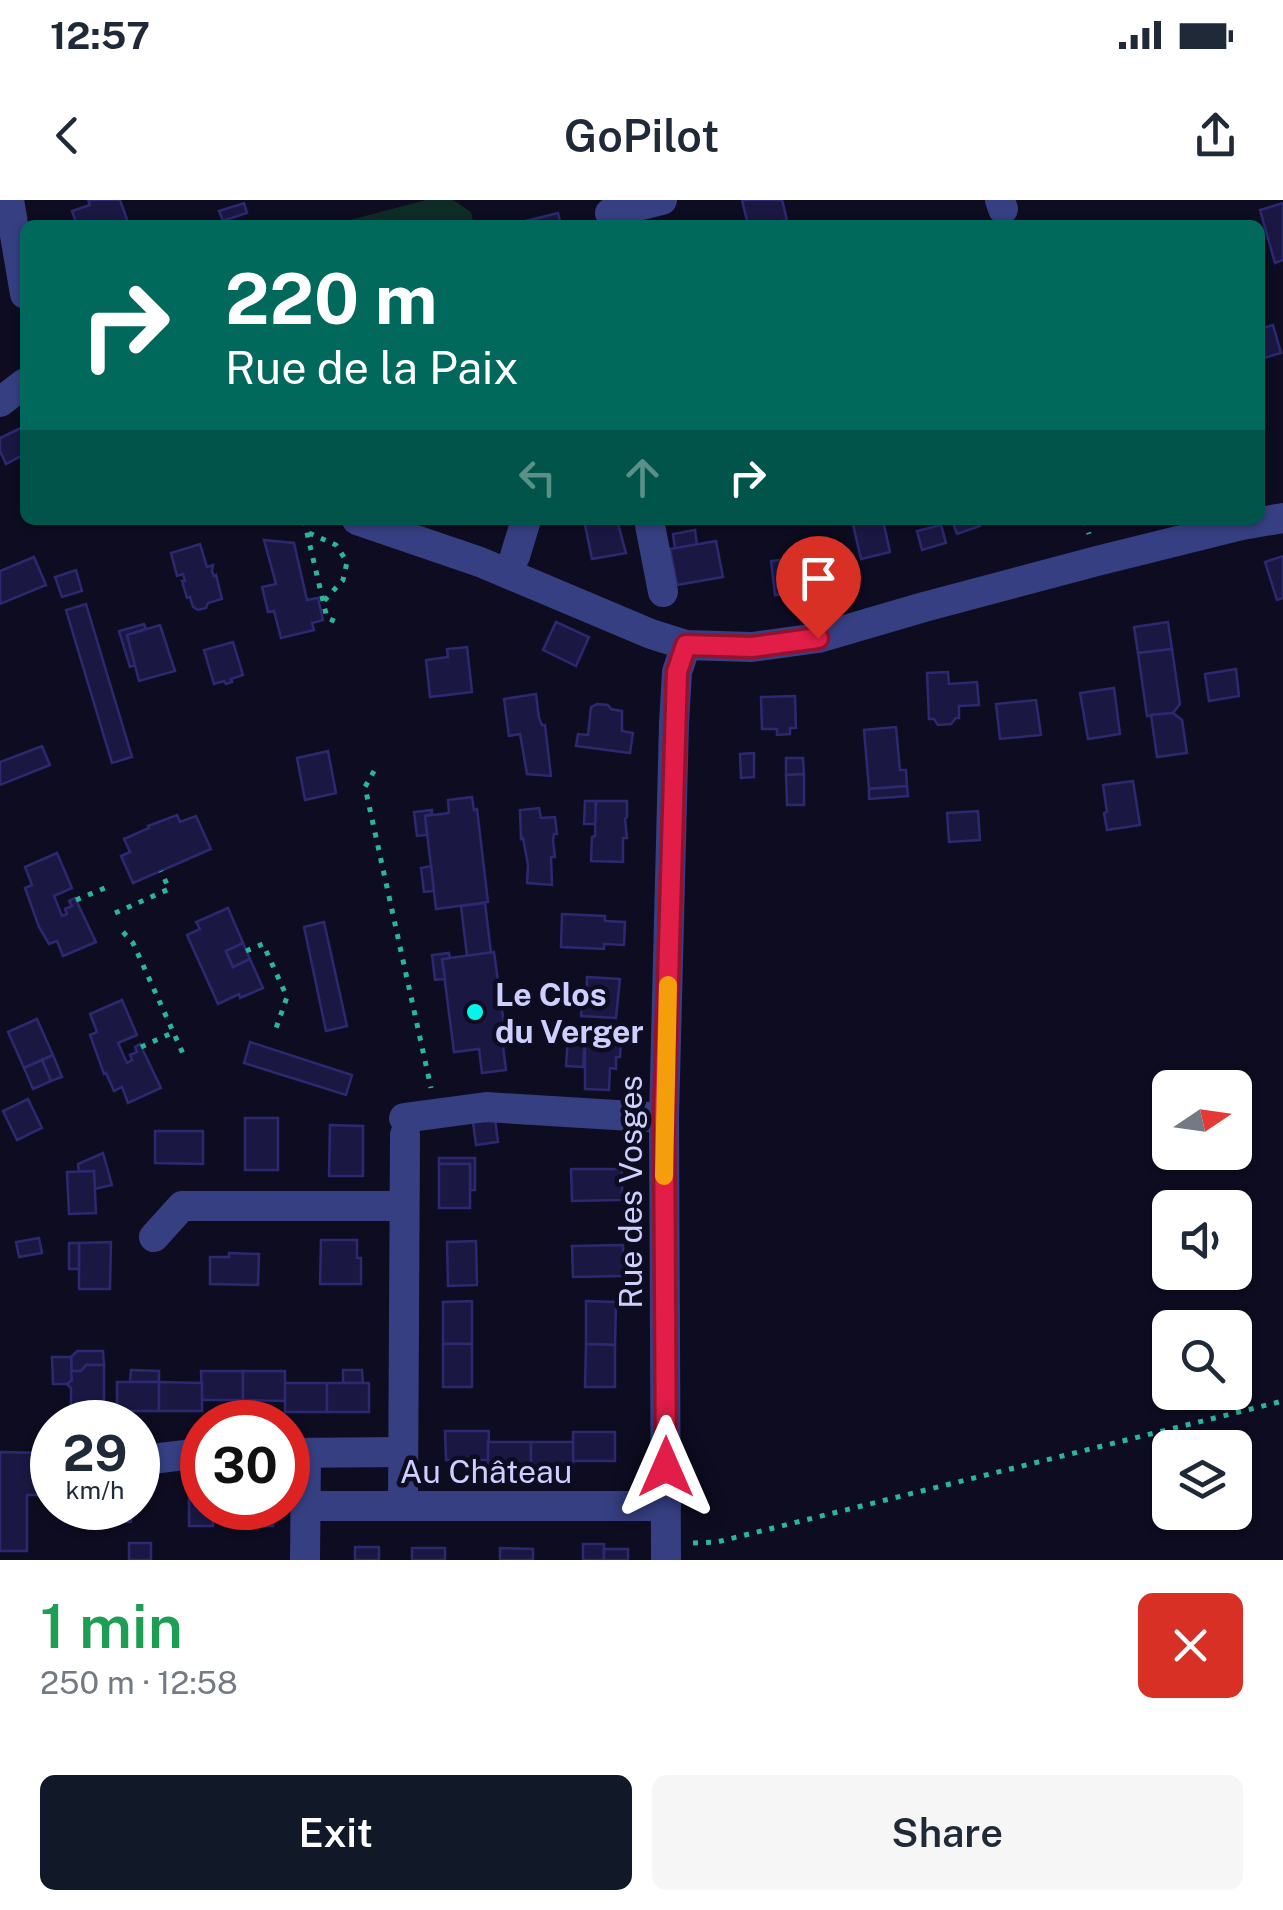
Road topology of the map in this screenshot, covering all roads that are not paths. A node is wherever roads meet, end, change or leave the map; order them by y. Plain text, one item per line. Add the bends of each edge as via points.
1 (8, 200) edge
2 (662, 200) edge
3 (610, 213) edge
4 (20, 266) edge
5 (20, 386) edge
6 (0, 402) edge
7 (373, 525) edge
8 (413, 525) edge
9 (524, 525) edge
10 (649, 525) edge
11 (1236, 525) edge
12 (515, 556) junction
13 (663, 592) dead end
14 (652, 634) junction
15 (686, 645) junction
16 (664, 1118) junction
17 (404, 1206) junction
18 (154, 1237) dead end
19 (402, 1452) junction
20 (310, 1453) edge
21 (180, 1456) edge
22 (160, 1458) dead end
23 (310, 1506) edge
24 (403, 1506) junction
25 (666, 1506) junction
26 (306, 1530) edge
27 (666, 1552) edge
28 (305, 1560) edge

1 - 4 street
2 - 3 street
5 - 6 street
7 - 14 street
8 - 12 street
9 - 12 street
10 - 13 street
11 - 15 street via 818,638 752,647
12 - 14 street
14 - 15 street
15 - 16 street, Rue des Vosges via 674,723
16 - 17 street via 486,1107 437,1114 404,1126
16 - 25 street, Rue des Vosges
17 - 18 street via 182,1206
17 - 19 street
19 - 20 street, Au Château
19 - 24 street
21 - 22 street
23 - 24 street, Au Château
24 - 25 street, Au Château
25 - 27 street, Rue des Vosges
26 - 28 street, Au Château

